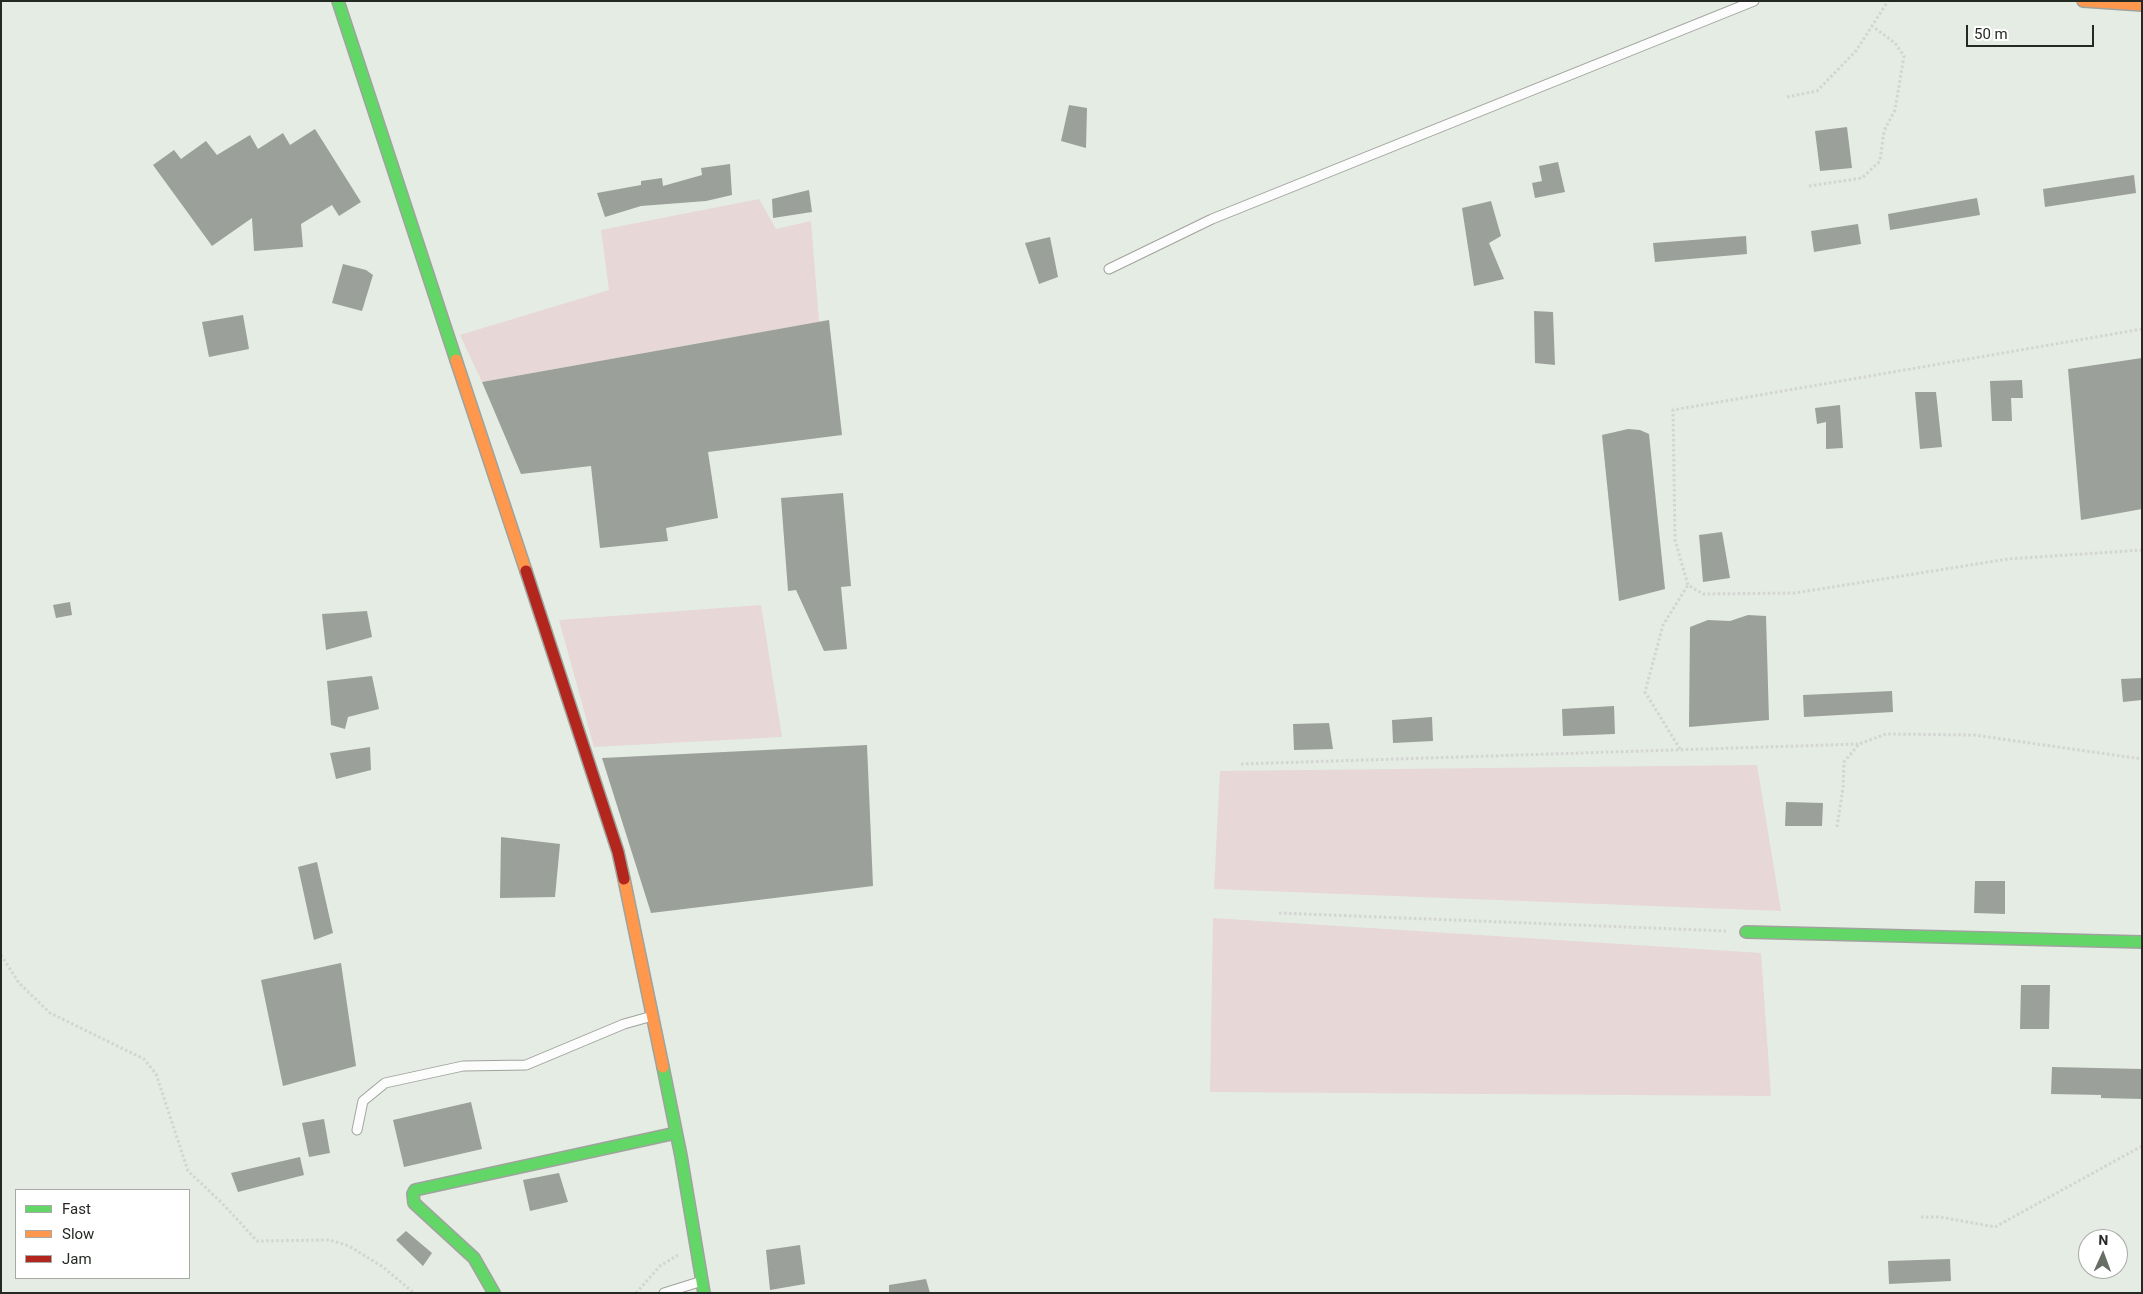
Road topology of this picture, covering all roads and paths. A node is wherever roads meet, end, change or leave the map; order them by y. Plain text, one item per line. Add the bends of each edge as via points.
1 (338, 1) edge
2 (1754, 1) edge
3 (1888, 1) edge
4 (2083, 1) edge
5 (2142, 4) edge
6 (1872, 26) junction
7 (1787, 97) dead end
8 (1809, 186) dead end
9 (1109, 269) dead end
10 (2142, 329) edge
11 (2142, 550) edge
12 (1688, 585) junction
13 (1859, 744) junction
14 (1680, 750) junction
15 (2142, 759) edge
16 (1241, 764) dead end
17 (1837, 827) dead end
18 (1279, 913) dead end
19 (1746, 932) joint
20 (2142, 942) edge
21 (1, 955) edge
22 (652, 1016) junction
23 (357, 1130) dead end
24 (676, 1133) junction
25 (2142, 1146) edge
26 (1921, 1217) dead end
27 (696, 1244) junction
28 (702, 1281) junction
29 (414, 1293) edge
30 (494, 1293) edge
31 (636, 1293) edge
32 (664, 1293) edge
33 (704, 1293) edge

1 - 22 street via 618,852
2 - 9 lane via 1212,219
3 - 6 path
4 - 5 street
6 - 7 path via 1856,51 1817,92
6 - 8 path via 1895,44 1904,56 1895,110 1884,131 1880,161 1862,178
10 - 12 path via 1673,410 1676,540
11 - 12 path via 2008,559 1794,593 1703,594
12 - 14 path via 1663,625 1646,692
13 - 14 path
13 - 15 path via 1886,734 1974,734
13 - 17 path via 1844,762 1844,788
14 - 16 path
18 - 19 path
19 - 20 street
21 - 29 path via 19,983 50,1013 144,1059 156,1074 188,1171 257,1241 330,1240 349,1246
22 - 23 lane via 624,1024 526,1066 463,1066 385,1084 363,1101
22 - 24 street
24 - 27 street
24 - 30 street via 415,1190 414,1203 474,1258
25 - 26 path via 1995,1226
27 - 28 street
27 - 31 path via 660,1266
28 - 32 lane
28 - 33 street

